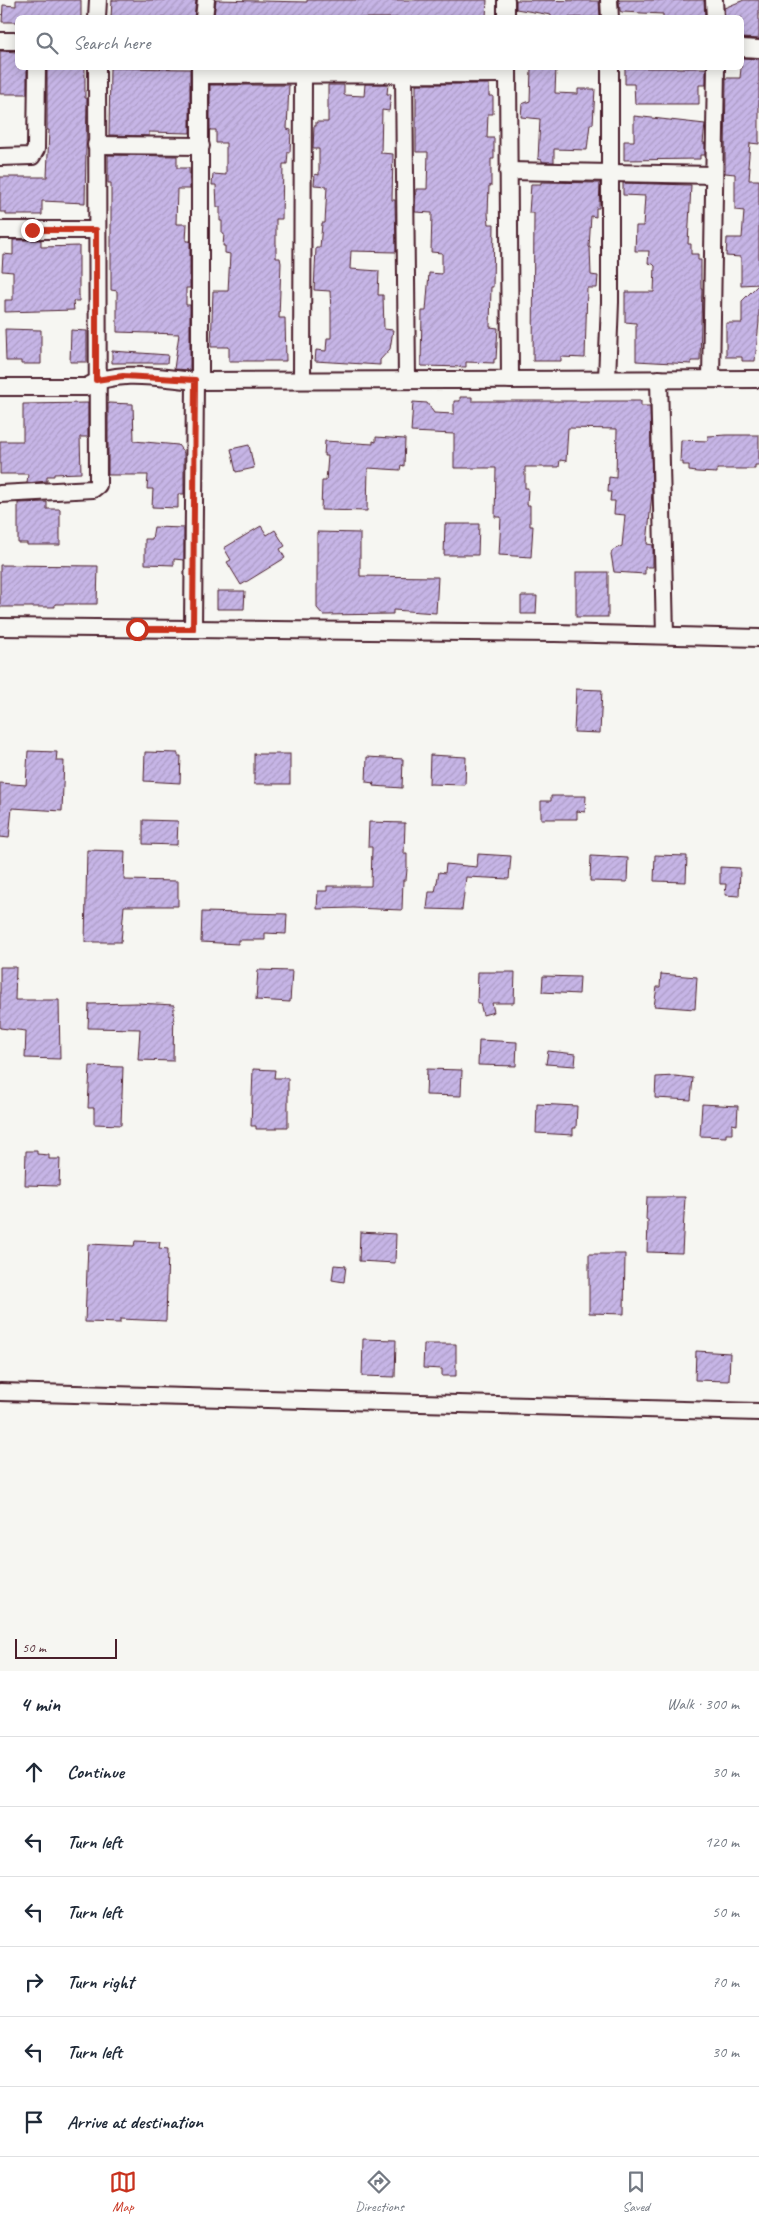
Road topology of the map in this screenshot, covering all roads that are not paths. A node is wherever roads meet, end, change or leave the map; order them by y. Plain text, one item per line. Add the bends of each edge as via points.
1 (98, 0) edge
2 (206, 0) edge
3 (506, 0) edge
4 (609, 0) edge
5 (714, 0) edge
6 (97, 15) edge
7 (204, 15) edge
8 (506, 15) edge
9 (610, 15) edge
10 (715, 15) edge
11 (15, 40) edge
12 (0, 41) edge
13 (744, 48) edge
14 (759, 49) edge
15 (37, 70) edge
16 (97, 70) edge
17 (610, 70) edge
18 (716, 70) edge
19 (200, 71) edge
20 (508, 71) edge
21 (404, 74) junction
22 (303, 75) junction
23 (96, 145) junction
24 (201, 146) junction
25 (0, 157) edge
26 (508, 171) junction
27 (611, 173) junction
28 (714, 175) junction
29 (0, 230) edge
30 (96, 230) junction
31 (607, 379) junction
32 (659, 379) junction
33 (711, 379) junction
34 (759, 379) edge
35 (96, 380) junction
36 (198, 380) junction
37 (302, 380) junction
38 (407, 380) junction
39 (510, 380) junction
40 (0, 387) edge
41 (0, 494) edge
42 (0, 627) edge
43 (193, 629) junction
44 (665, 635) junction
45 (759, 638) edge
46 (0, 1392) edge
47 (759, 1412) edge

1 - 6 street
2 - 7 street
3 - 8 street
4 - 9 street
5 - 10 street
11 - 12 street
13 - 14 street
15 - 25 street via 36,149 32,156
16 - 23 street
17 - 27 street
18 - 28 street
19 - 22 street
19 - 24 street
20 - 21 street
20 - 26 street
21 - 22 street
21 - 38 street
22 - 37 street
23 - 24 street
23 - 30 street
24 - 36 street
26 - 27 street
26 - 39 street
27 - 28 street
27 - 31 street
28 - 33 street
29 - 30 street
30 - 35 street
31 - 32 street
31 - 39 street
32 - 33 street
32 - 44 street
33 - 34 street
35 - 36 street via 123,376
35 - 40 street via 86,387
35 - 41 street via 98,485 93,489
36 - 37 street
36 - 43 street
37 - 38 street
38 - 39 street
42 - 43 street
43 - 44 street
44 - 45 street
46 - 47 street

